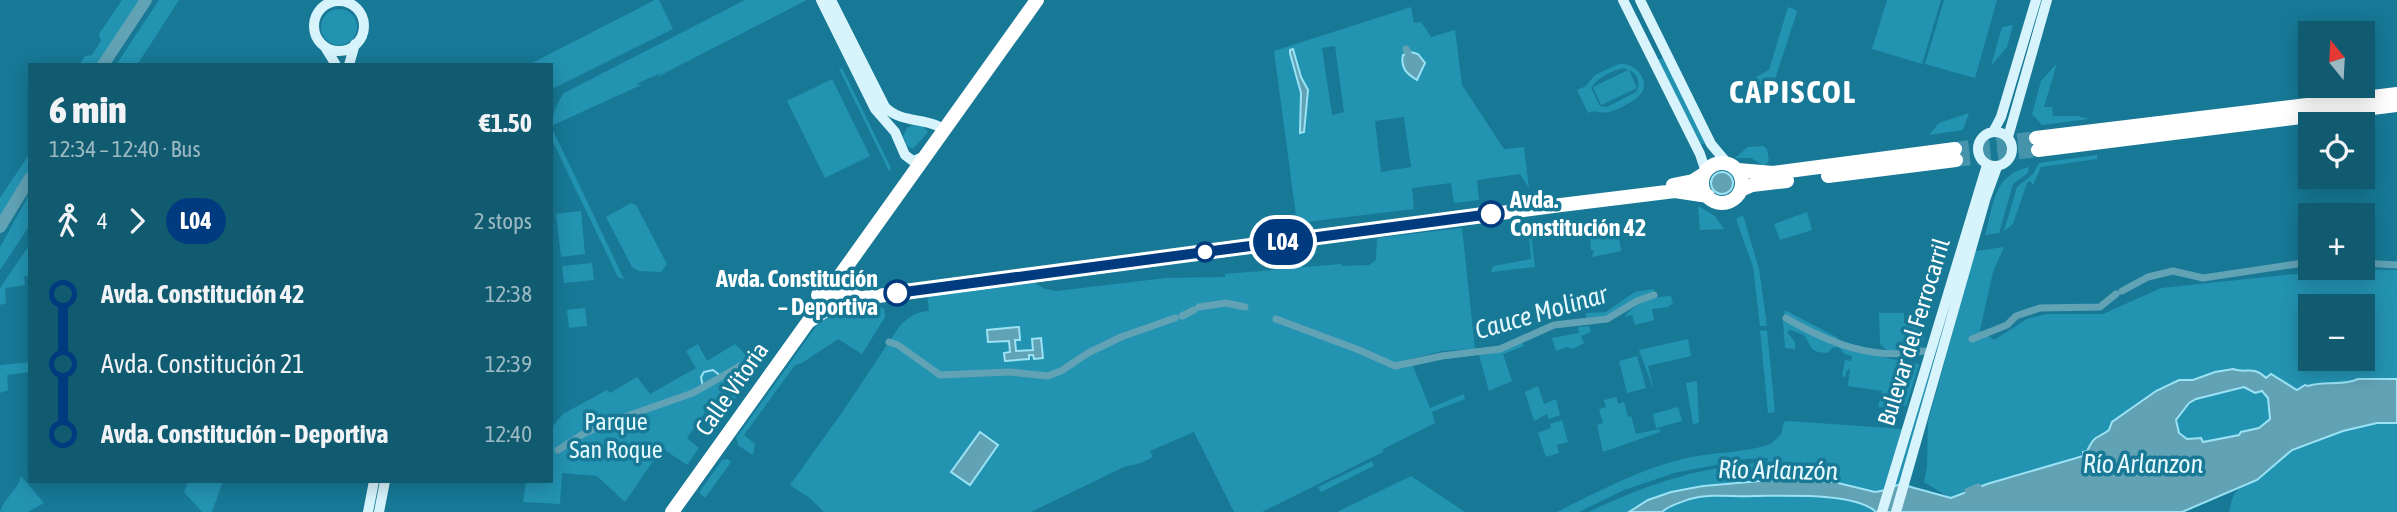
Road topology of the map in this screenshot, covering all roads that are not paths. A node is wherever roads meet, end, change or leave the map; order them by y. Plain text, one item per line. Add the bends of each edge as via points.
1 (821, 0) edge
2 (831, 0) edge
3 (1027, 0) edge
4 (1037, 0) edge
5 (1623, 0) edge
6 (1640, 0) edge
7 (2036, 0) edge
8 (2047, 0) edge
9 (346, 1) edge
10 (327, 3) edge
11 (355, 44) junction
12 (325, 47) junction
13 (335, 63) edge
14 (350, 63) edge
15 (2397, 94) edge
16 (2397, 105) edge
17 (2343, 106) junction
18 (909, 119) junction
19 (938, 126) junction
20 (1993, 132) junction
21 (897, 136) junction
22 (2008, 137) junction
23 (2037, 144) tunnel mouth
24 (920, 158) junction
25 (1992, 166) junction
26 (1733, 167) junction
27 (1705, 173) junction
28 (1741, 190) junction
29 (1708, 197) junction
30 (848, 266) junction
31 (836, 277) junction
32 (861, 292) junction
33 (824, 295) junction
34 (808, 322) junction
35 (374, 483) edge
36 (385, 483) edge
37 (368, 512) edge
38 (379, 512) edge
39 (663, 512) edge
40 (672, 512) edge
41 (1882, 512) edge
42 (1896, 512) edge

1 - 21 main road via 875,109
2 - 18 main road via 882,103 893,114
3 - 19 highway, Calle Vitoria
4 - 24 highway, Calle Vitoria
5 - 27 main road via 1698,150
6 - 26 main road via 1711,144
7 - 20 main road
8 - 22 main road
9 - 10 main road
9 - 11 main road via 363,22
10 - 12 main road via 314,24 317,39
11 - 12 main road via 341,51
11 - 14 main road
12 - 13 main road
15 - 17 highway
16 - 17 highway
17 - 23 highway
18 - 19 main road
18 - 21 main road
19 - 24 highway, Calle Vitoria
20 - 22 main road
20 - 25 main road via 1978,146 1980,158
21 - 24 main road via 903,153
22 - 25 main road via 2013,152 2006,164
24 - 30 highway, Calle Vitoria
24 - 31 highway, Calle Vitoria
25 - 41 main road, Bulevar del Ferrocarril
25 - 42 main road, Bulevar del Ferrocarril
26 - 27 highway via 1715,164
26 - 28 highway via 1743,182
26 - 28 highway via 1773,173 1956,155
27 - 29 highway via 1703,187
27 - 32 highway via 1686,183
28 - 29 highway via 1727,202
29 - 32 highway via 1675,191
30 - 31 highway, Calle Vitoria
30 - 32 highway
31 - 32 highway
31 - 33 highway, Calle Vitoria
32 - 33 highway
32 - 34 highway
33 - 34 highway, Calle Vitoria
33 - 39 highway, Calle Vitoria
34 - 40 highway, Calle Vitoria
35 - 37 main road
36 - 38 main road

